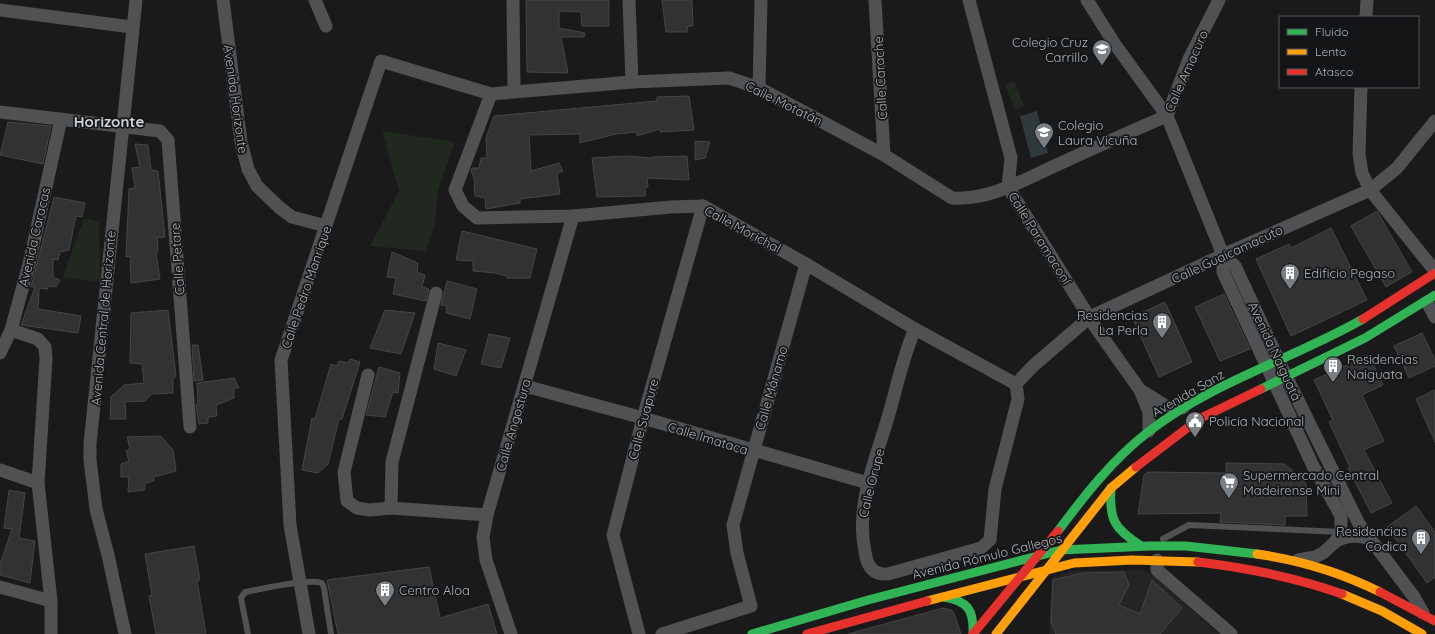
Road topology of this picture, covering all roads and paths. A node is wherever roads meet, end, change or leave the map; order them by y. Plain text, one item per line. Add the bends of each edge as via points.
1 (136, 0) edge
2 (223, 0) edge
3 (315, 0) edge
4 (513, 0) edge
5 (629, 0) edge
6 (761, 0) edge
7 (875, 0) edge
8 (969, 0) edge
9 (1087, 0) edge
10 (1219, 0) edge
11 (1367, 0) edge
12 (0, 10) edge
13 (1366, 16) edge
14 (326, 26) dead end
15 (132, 27) junction
16 (632, 82) junction
17 (759, 88) junction
18 (1361, 88) edge
19 (514, 92) junction
20 (491, 94) junction
21 (0, 112) edge
22 (1167, 116) junction
23 (61, 119) junction
24 (1435, 121) edge
25 (123, 126) junction
26 (884, 155) junction
27 (1008, 186) junction
28 (1370, 190) junction
29 (703, 206) junction
30 (573, 216) junction
31 (326, 226) junction
32 (1223, 255) junction
33 (806, 264) junction
34 (1435, 272) edge
35 (436, 293) dead end
36 (1431, 299) edge
37 (1090, 317) junction
38 (1435, 317) edge
39 (915, 329) junction
40 (11, 330) junction
41 (0, 353) edge
42 (1279, 360) junction
43 (1266, 365) junction
44 (368, 375) dead end
45 (1286, 376) junction
46 (1273, 382) junction
47 (1016, 384) junction
48 (524, 386) junction
49 (1140, 390) junction
50 (1183, 408) junction
51 (643, 418) junction
52 (190, 427) dead end
53 (1149, 432) junction
54 (754, 451) junction
55 (0, 470) edge
56 (38, 483) junction
57 (868, 483) junction
58 (1111, 488) junction
59 (391, 508) junction
60 (1346, 513) junction
61 (488, 515) junction
62 (1338, 537) junction
63 (1370, 539) junction
64 (1140, 545) junction
65 (1153, 545) junction
66 (1062, 550) junction
67 (1038, 554) junction
68 (1157, 560) junction
69 (1292, 562) junction
70 (1046, 570) junction
71 (1023, 575) junction
72 (300, 583) junction
73 (0, 586) edge
74 (944, 597) junction
75 (51, 601) junction
76 (1423, 613) junction
77 (809, 616) junction
78 (1435, 622) edge
79 (812, 633) edge
80 (52, 634) edge
81 (125, 634) edge
82 (248, 634) edge
83 (309, 634) edge
84 (331, 634) edge
85 (511, 634) edge
86 (639, 634) edge
87 (662, 634) edge
88 (752, 634) edge
89 (973, 634) edge
90 (996, 634) edge
91 (1231, 634) edge
92 (1422, 634) edge

1 - 15 street, Avenida Central de Horizonte
2 - 31 street, Avenida Horizonte via 241,142 248,169 257,186 292,217
3 - 14 street
4 - 19 street
5 - 16 street
6 - 17 street
7 - 26 street, Calle Carache
8 - 27 street, Calle Paramaconí via 1011,158
9 - 22 street, Avenida Naiguatá via 1114,43
10 - 22 street, Calle Amacuro via 1189,59
11 - 13 street
12 - 15 street
15 - 25 street, Avenida Central de Horizonte
16 - 17 street, Calle Motatán via 729,78
16 - 19 street, Calle Motatán
17 - 26 street, Calle Motatán
18 - 28 street via 1359,154 1362,173
19 - 20 street, Calle Motatán
20 - 30 street, Calle Morichal via 455,190 463,206 477,218
20 - 31 street, Calle Pedro Manrique via 381,61
21 - 23 street, Calle Petare
22 - 27 street, Calle Amacuro
22 - 32 street, Avenida Naiguatá
23 - 25 street, Calle Petare
23 - 40 street, Avenida Caracas
24 - 28 street, Calle Guaicamacuto via 1397,168
25 - 52 street, Calle Petare via 160,131 168,140
25 - 81 street, Avenida Central de Horizonte via 90,460 96,508
26 - 27 street, Calle Motatán via 952,198 979,197
27 - 37 street, Calle Paramaconí
28 - 32 street, Calle Guaicamacuto
28 - 34 street
29 - 30 street, Calle Morichal
29 - 33 street, Calle Morichal
29 - 51 street, Calle Suapure
30 - 48 street, Calle Angostura
31 - 72 street, Calle Pedro Manrique via 280,368 290,525
32 - 37 street, Calle Guaicamacuto
32 - 42 street, Avenida Naiguatá via 1235,266
32 - 43 street, Avenida Naiguatá via 1224,272
33 - 39 street, Calle Morichal
33 - 54 street, Calle Mánamo
34 - 42 main road, Avenida Sanz via 1385,307
35 - 59 street via 392,462
36 - 38 street
36 - 45 main road via 1365,338
37 - 47 street, Calle Guaicamacuto
37 - 49 street, Calle Paramaconí
39 - 47 street, Calle Morichal
39 - 57 street, Calle Orupe
40 - 41 street, Avenida Caracas
40 - 56 street via 38,339 45,347
42 - 43 main road, Avenida Sanz
42 - 45 street, Avenida Naiguatá
43 - 46 street, Avenida Naiguatá
43 - 50 main road, Avenida Sanz
44 - 59 street via 344,472 344,488 347,501 357,508
45 - 46 main road
45 - 60 street, Avenida Naiguatá
46 - 58 main road via 1199,419
46 - 60 street, Avenida Naiguatá via 1313,466
47 - 57 street, Calle Orupe via 1018,398 992,507 992,536 985,546 888,574 878,573 868,565 861,536 862,510
48 - 51 street, Calle Imataca
48 - 61 street, Calle Angostura
49 - 50 street, Calle Paramaconí via 1166,406
49 - 53 street, Calle Paramaconí via 1149,412
50 - 53 main road, Avenida Sanz
51 - 54 street, Calle Imataca
51 - 86 street, Calle Suapure via 613,535
53 - 67 main road, Avenida Sanz via 1105,471
54 - 57 street, Calle Imataca
54 - 87 street, Calle Mánamo via 733,525 737,553 751,606
55 - 56 street
56 - 75 street
58 - 64 main road via 1110,511 1114,525
58 - 66 main road
59 - 61 street
60 - 62 street, Avenida Naiguatá
60 - 63 street, Avenida Naiguatá via 1359,524
61 - 85 street, Calle Angostura via 483,538 486,560
62 - 63 street via 1361,536
62 - 65 lane via 1189,524
62 - 69 street via 1323,553
63 - 76 street, Avenida Naiguatá
64 - 65 main road, Avenida Rómulo Gallegos
64 - 66 main road, Avenida Rómulo Gallegos
65 - 69 main road, Avenida Rómulo Gallegos via 1248,551
66 - 67 main road, Avenida Rómulo Gallegos
66 - 70 main road
67 - 71 main road, Avenida Sanz
67 - 77 main road, Avenida Rómulo Gallegos via 992,569
68 - 70 main road via 1096,560 1074,562
68 - 91 street via 1157,570
68 - 92 main road via 1212,562 1285,576 1361,602
69 - 76 main road, Avenida Rómulo Gallegos via 1351,579
70 - 71 main road
70 - 90 main road
71 - 74 main road
71 - 89 main road, Avenida Sanz
72 - 82 lane via 245,592 241,598
72 - 83 street, Calle Pedro Manrique
72 - 84 lane via 322,583
73 - 75 street
74 - 79 main road
74 - 89 main road via 955,598 967,605 972,617
75 - 80 street
76 - 78 main road, Avenida Rómulo Gallegos
77 - 79 street
77 - 88 main road, Avenida Rómulo Gallegos

